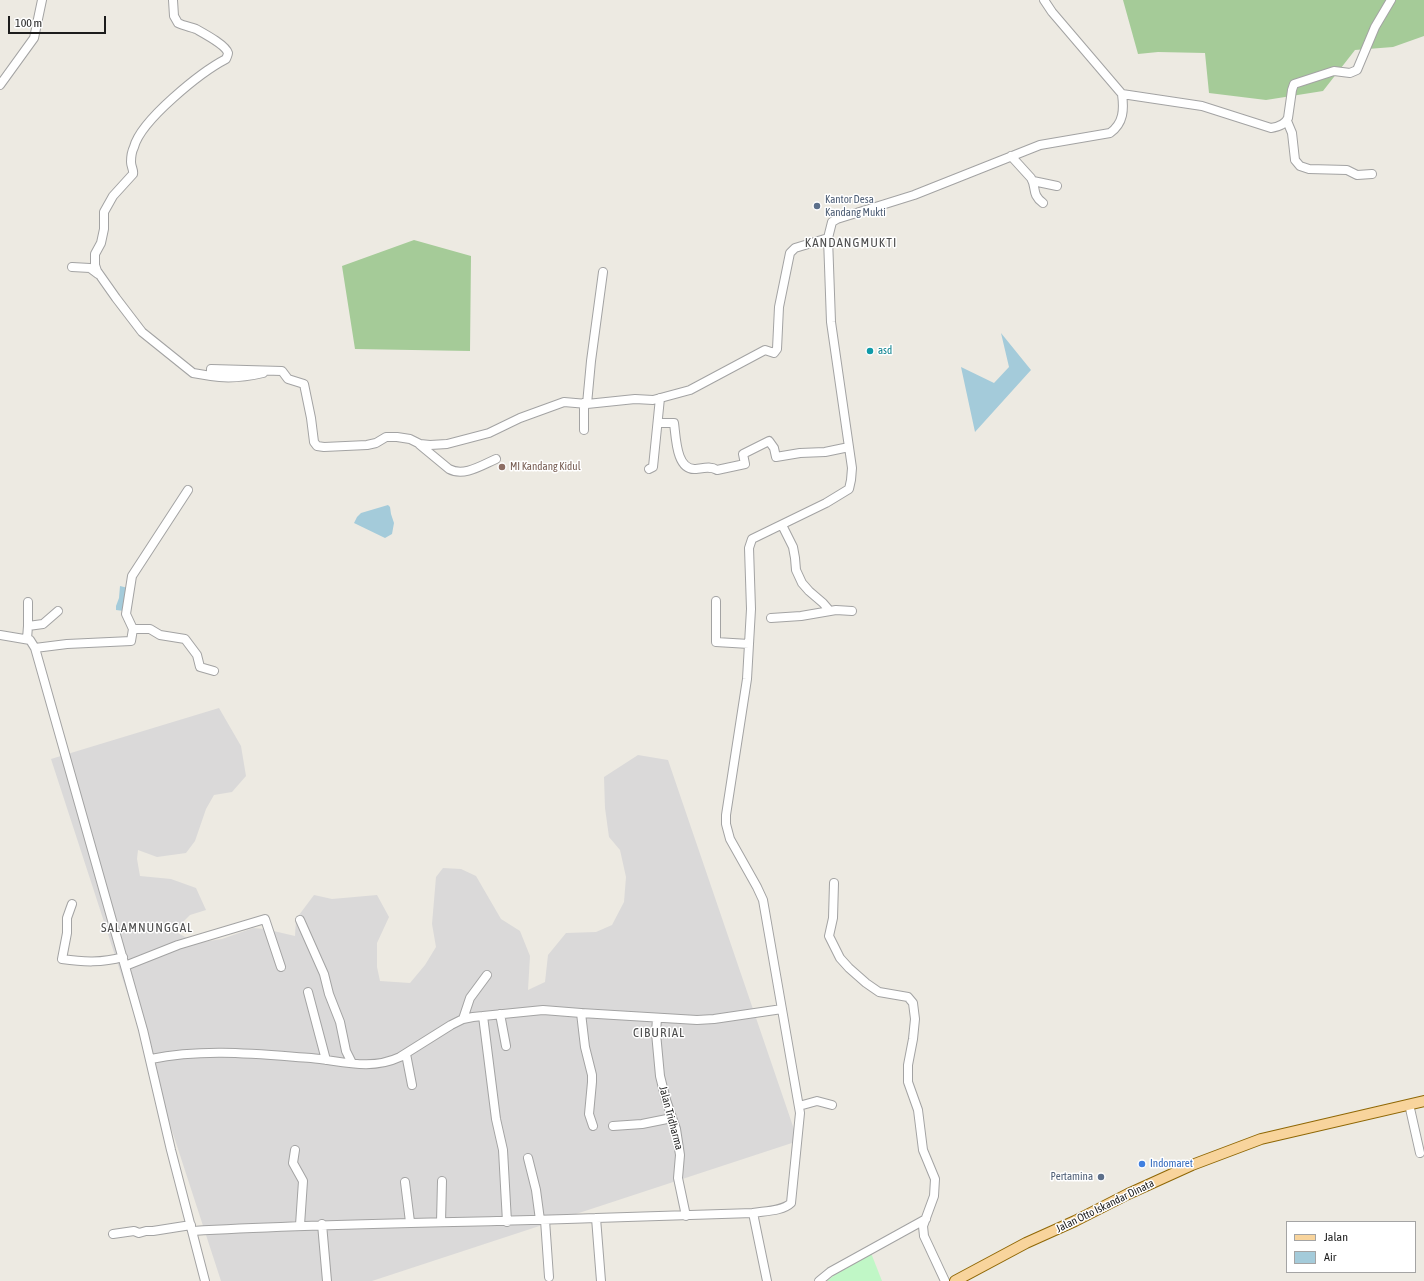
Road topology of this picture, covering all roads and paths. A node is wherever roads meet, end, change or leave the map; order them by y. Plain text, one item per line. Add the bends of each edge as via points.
1 (42, 0) edge
2 (173, 0) edge
3 (1044, 0) edge
4 (1391, 0) edge
5 (0, 85) edge
6 (1122, 94) junction
7 (1287, 121) junction
8 (1011, 156) junction
9 (1372, 174) dead end
10 (1033, 181) junction
11 (1057, 186) dead end
12 (1042, 203) dead end
13 (828, 238) junction
14 (72, 267) dead end
15 (603, 272) dead end
16 (100, 276) junction
17 (660, 398) junction
18 (586, 403) junction
19 (658, 423) junction
20 (584, 430) dead end
21 (420, 444) junction
22 (849, 447) junction
23 (496, 460) dead end
24 (649, 469) dead end
25 (188, 490) dead end
26 (782, 525) junction
27 (716, 601) dead end
28 (28, 602) dead end
29 (828, 610) junction
30 (58, 611) dead end
31 (852, 611) dead end
32 (771, 618) dead end
33 (28, 626) junction
34 (133, 629) junction
35 (0, 635) edge
36 (27, 639) junction
37 (749, 644) junction
38 (35, 648) junction
39 (214, 671) dead end
40 (834, 883) dead end
41 (72, 904) dead end
42 (300, 920) dead end
43 (123, 957) junction
44 (125, 966) junction
45 (281, 967) dead end
46 (487, 975) dead end
47 (308, 992) dead end
48 (782, 1010) junction
49 (581, 1013) junction
50 (500, 1014) junction
51 (483, 1016) junction
52 (657, 1018) junction
53 (464, 1019) junction
54 (506, 1046) dead end
55 (406, 1054) junction
56 (151, 1060) junction
57 (326, 1060) junction
58 (352, 1063) junction
59 (412, 1085) dead end
60 (1424, 1101) edge
61 (1409, 1104) junction
62 (799, 1106) junction
63 (832, 1106) dead end
64 (672, 1118) junction
65 (592, 1126) dead end
66 (613, 1126) dead end
67 (295, 1150) dead end
68 (1420, 1153) dead end
69 (528, 1158) dead end
70 (442, 1181) dead end
71 (405, 1182) dead end
72 (753, 1213) junction
73 (686, 1216) junction
74 (596, 1218) junction
75 (926, 1219) junction
76 (542, 1220) junction
77 (410, 1222) junction
78 (441, 1222) junction
79 (507, 1222) junction
80 (322, 1224) junction
81 (300, 1225) junction
82 (192, 1228) junction
83 (113, 1234) dead end
84 (549, 1277) dead end
85 (205, 1281) edge
86 (327, 1281) edge
87 (601, 1281) edge
88 (767, 1281) edge
89 (819, 1281) edge
90 (945, 1281) edge
91 (955, 1281) edge

1 - 5 street via 34,38
2 - 16 street via 176,20 210,37 225,48 228,56 178,93 143,128 134,146 131,162 133,174 113,196 104,212 101,243 95,254 95,265
3 - 6 street
4 - 7 street via 1375,27 1357,70 1350,73 1334,72 1294,84
6 - 7 street via 1202,106 1271,128
6 - 8 street via 1124,107 1121,121 1110,133 1040,145
7 - 9 street via 1292,133 1295,160 1300,166 1309,169 1347,170 1357,175
8 - 10 street
8 - 13 street via 914,195 837,219 832,222
10 - 11 street
10 - 12 street via 1035,195
13 - 17 street via 795,248 790,252 779,307 778,349 774,353 765,350 690,390
13 - 22 street via 831,322
14 - 16 street via 90,268
15 - 18 street
16 - 21 street via 142,332 193,373 211,376 211,369 275,370 282,371 288,379 304,384 314,442 317,446 367,445 386,437 410,439
17 - 18 street
17 - 19 street
18 - 20 street
18 - 21 street via 556,404 479,437 447,444
19 - 22 street via 674,423 679,456 687,467 692,469 713,467 718,470 745,464 743,454 769,441 776,457
19 - 24 street via 653,467
21 - 23 street via 453,472 472,470
22 - 26 street via 852,468 849,489
25 - 34 street via 132,576 126,614
26 - 29 street via 793,547 796,570 802,583
26 - 37 street via 752,539 750,543
27 - 37 street via 716,642
28 - 33 street
29 - 31 street
29 - 32 street via 808,615
30 - 33 street via 43,624
33 - 36 street
34 - 38 street via 130,642
34 - 39 street via 150,629 160,635 185,639 197,655 200,667
35 - 36 street
36 - 38 street via 32,641
37 - 48 street via 744,705 726,824 730,839 763,900
38 - 43 street
40 - 75 street via 830,936 840,958 879,992 908,997 913,1003 915,1020 908,1082 918,1110 923,1150 935,1179 934,1196
41 - 43 street via 67,918 62,959 95,962
42 - 58 street via 324,974 340,1022 346,1052
43 - 44 street
44 - 45 street via 178,945 265,919
44 - 56 street
46 - 53 street via 470,998
47 - 57 street
48 - 52 street via 710,1019
48 - 62 street
49 - 50 street via 543,1010
49 - 52 street
49 - 65 street via 585,1052 592,1075 589,1114
50 - 51 street
50 - 54 street
51 - 53 street
51 - 79 street via 496,1119 503,1150
52 - 64 street, Jalan Tridharma via 660,1076
53 - 55 street
55 - 58 street via 384,1063
55 - 59 street
56 - 57 street via 170,1055 223,1052
56 - 82 street
57 - 58 street
60 - 61 main road, Jalan Otto Iskandar Dinata
61 - 68 street
61 - 91 main road, Jalan Otto Iskandar Dinata via 1261,1139 1192,1165 1026,1243
62 - 63 street via 817,1101
62 - 72 street via 800,1125 792,1203 777,1209
64 - 66 street
64 - 73 street, Jalan Tridharma via 680,1155 678,1178
67 - 81 street via 293,1163 303,1181
69 - 76 street
70 - 78 street
71 - 77 street
72 - 73 street
72 - 88 street
73 - 74 street
74 - 76 street
74 - 87 street
75 - 89 street via 830,1272
75 - 90 street via 923,1226 924,1236
76 - 79 street
76 - 84 street
77 - 78 street
77 - 80 street
78 - 79 street
80 - 81 street
80 - 86 street
81 - 82 street
82 - 83 street
82 - 85 street

